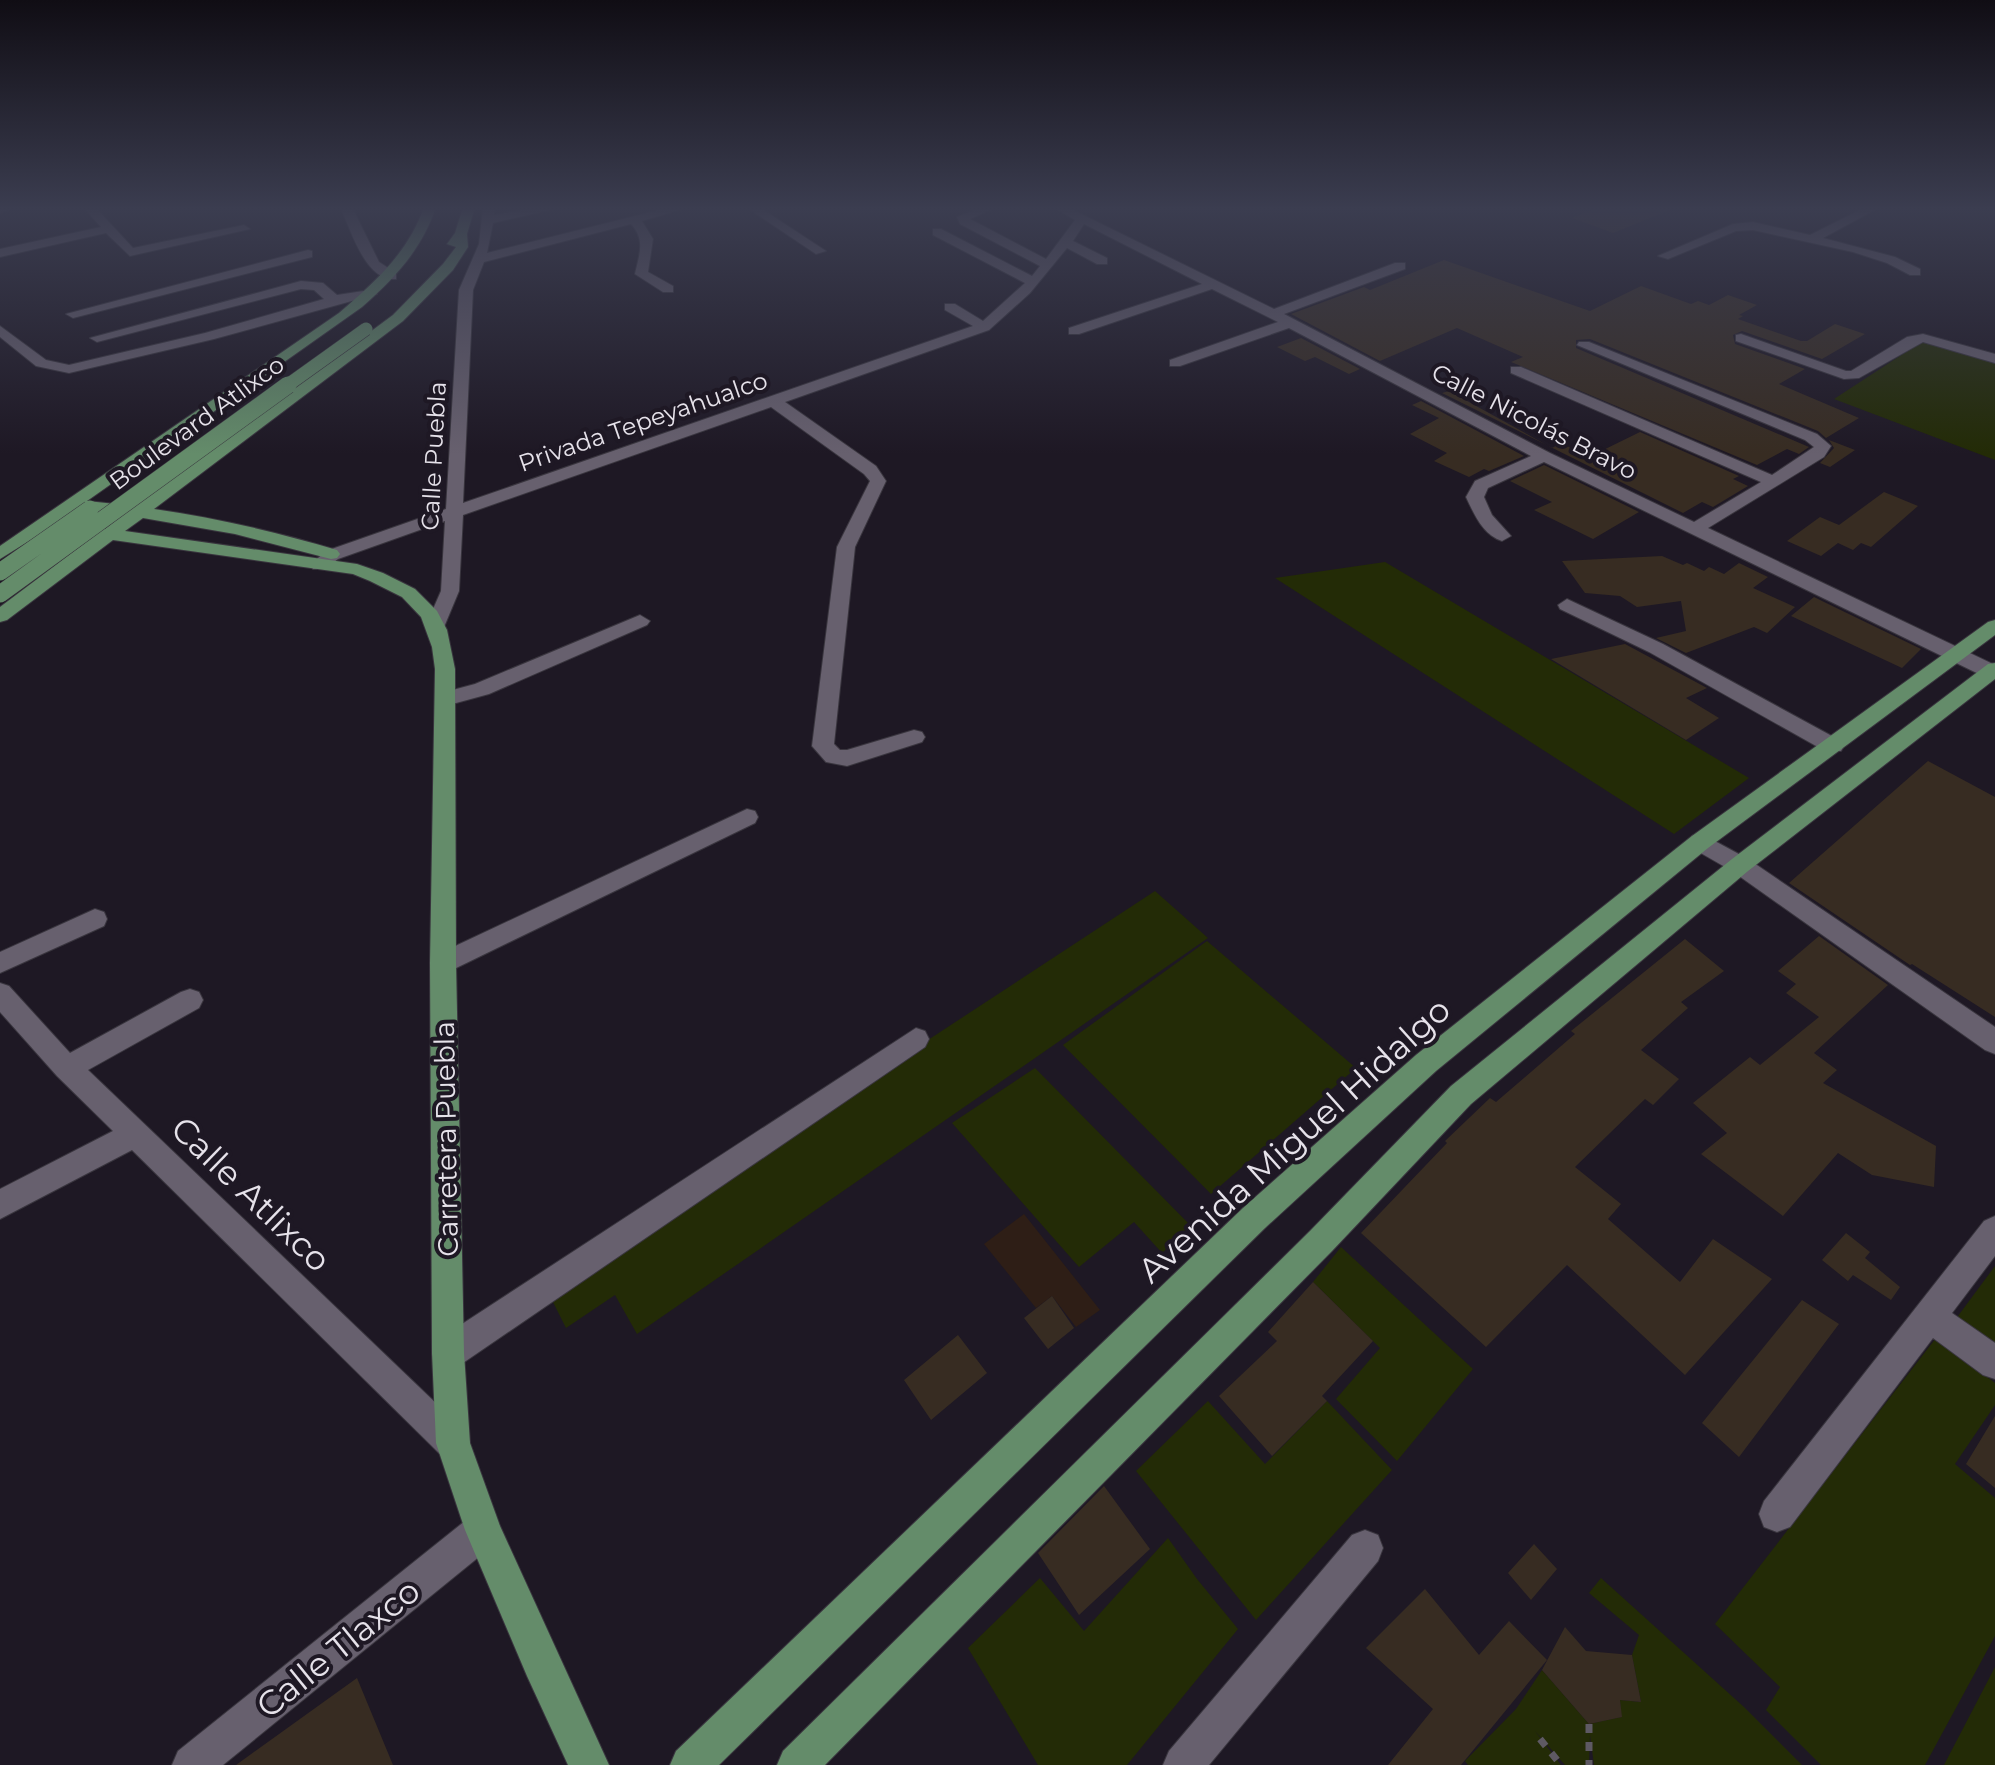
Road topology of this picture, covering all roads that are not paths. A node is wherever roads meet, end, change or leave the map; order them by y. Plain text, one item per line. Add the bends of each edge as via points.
1 (169, 289) edge
2 (284, 289) edge
3 (322, 289) edge
4 (375, 289) edge
5 (391, 289) edge
6 (411, 289) edge
7 (426, 289) edge
8 (466, 289) edge
9 (1024, 289) edge
10 (1198, 289) edge
11 (1225, 289) edge
12 (1338, 289) edge
13 (370, 294) junction
14 (334, 300) junction
15 (60, 302) dead end
16 (950, 307) dead end
17 (73, 314) junction
18 (1273, 314) junction
19 (1290, 323) junction
20 (984, 327) junction
21 (0, 330) edge
22 (1074, 331) dead end
23 (97, 338) junction
24 (1741, 338) dead end
25 (1584, 345) dead end
26 (108, 350) dead end
27 (1995, 359) edge
28 (1175, 363) dead end
29 (1516, 370) dead end
30 (775, 402) junction
31 (165, 441) junction
32 (1544, 456) junction
33 (213, 459) junction
34 (1771, 480) junction
35 (181, 483) junction
36 (72, 505) junction
37 (143, 510) junction
38 (455, 512) junction
39 (180, 516) junction
40 (42, 525) junction
41 (1693, 530) junction
42 (111, 534) junction
43 (1502, 536) dead end
44 (0, 554) edge
45 (325, 560) junction
46 (0, 572) edge
47 (0, 594) edge
48 (1567, 605) dead end
49 (0, 616) edge
50 (640, 621) dead end
51 (437, 623) junction
52 (1995, 626) edge
53 (1956, 656) junction
54 (1993, 671) edge
55 (445, 699) junction
56 (914, 737) dead end
57 (1833, 746) junction
58 (747, 817) dead end
59 (1700, 842) junction
60 (1740, 865) junction
61 (95, 919) dead end
62 (0, 963) edge
63 (443, 963) junction
64 (0, 994) edge
65 (190, 1000) dead end
66 (916, 1039) dead end
67 (1995, 1042) edge
68 (67, 1068) junction
69 (135, 1134) junction
70 (0, 1205) edge
71 (1995, 1231) edge
72 (1931, 1317) junction
73 (448, 1353) junction
74 (1995, 1363) edge
75 (453, 1443) junction
76 (1777, 1514) dead end
77 (483, 1530) junction
78 (1365, 1548) dead end
79 (192, 1765) edge
80 (589, 1765) edge
81 (690, 1765) edge
82 (797, 1765) edge
83 (1183, 1765) edge

1 - 17 street
2 - 23 street
3 - 14 street
4 - 13 main road
5 - 46 main road, bridge via 344,330
6 - 47 main road, Boulevard Atlixco, bridge via 366,329
7 - 33 main road via 398,318
8 - 38 street, Calle Puebla
9 - 20 street, Privada Tepeyahualco
10 - 22 street
11 - 18 street, Calle Nicolás Bravo
12 - 18 street
13 - 14 street
13 - 31 main road
14 - 21 street via 69,369 41,363
15 - 17 street
16 - 20 street
17 - 23 street
18 - 19 street, Calle Nicolás Bravo
19 - 28 street
19 - 32 street, Calle Nicolás Bravo
20 - 30 street, Privada Tepeyahualco
23 - 26 street
24 - 27 street via 1844,375 1854,375 1923,338
25 - 34 street via 1823,446
29 - 34 street
30 - 38 street, Privada Tepeyahualco
30 - 56 street via 878,481 846,547 823,746 834,757 847,758
31 - 33 main road via 177,455
31 - 36 main road
32 - 41 street, Calle Nicolás Bravo
32 - 43 street via 1481,485 1475,497
33 - 35 main road
34 - 41 street
35 - 37 main road
35 - 39 main road via 167,506
36 - 37 main road
36 - 40 main road
37 - 39 main road
37 - 42 main road
38 - 45 street, Privada Tepeyahualco
38 - 51 street, Calle Puebla via 450,591
39 - 45 main road via 269,535
40 - 42 main road
40 - 44 main road
41 - 53 street, Calle Nicolás Bravo
42 - 45 main road
42 - 49 main road
45 - 51 main road via 390,581 418,598
48 - 57 street
50 - 55 street via 482,689
51 - 55 main road, Carretera Puebla via 444,645
52 - 53 main road, Avenida Miguel Hidalgo
53 - 54 street, Calle Nicolás Bravo
53 - 57 main road, Avenida Miguel Hidalgo
54 - 60 main road
55 - 63 main road, Carretera Puebla
57 - 59 main road, Avenida Miguel Hidalgo
58 - 63 street
59 - 60 street
59 - 81 main road, Avenida Miguel Hidalgo via 1426,1063 1254,1218
60 - 67 street
60 - 82 main road via 1461,1095
61 - 62 street
63 - 73 main road, Carretera Puebla
64 - 68 street, Calle Atlixco
65 - 68 street
66 - 73 street
68 - 69 street, Calle Atlixco
69 - 70 street
69 - 75 street, Calle Atlixco
71 - 72 street
72 - 74 street
72 - 76 street
73 - 75 main road, Carretera Puebla
75 - 77 main road, Carretera Puebla
77 - 79 street, Calle Tlaxco
77 - 80 main road, Carretera Puebla
78 - 83 street

